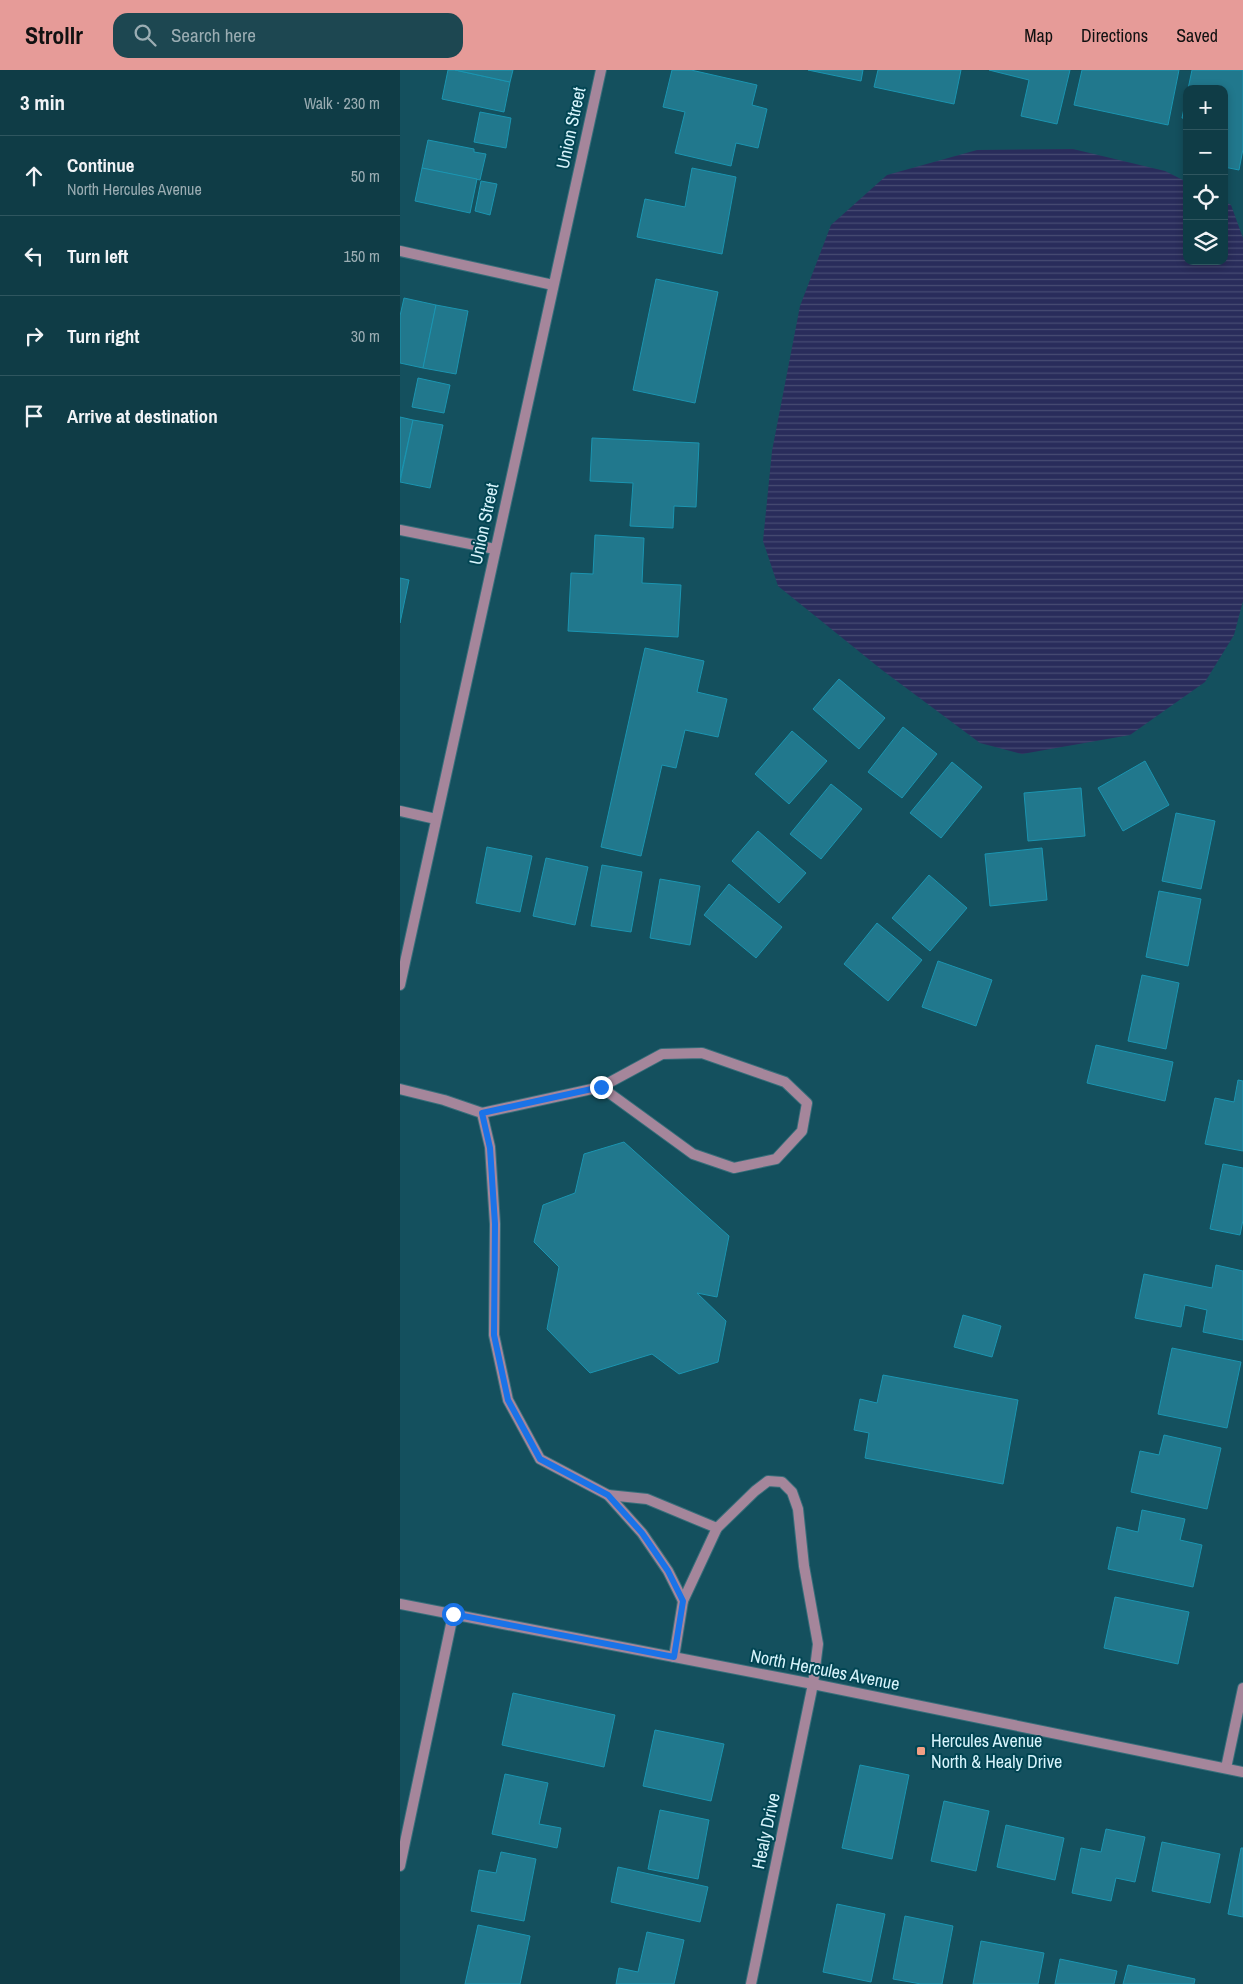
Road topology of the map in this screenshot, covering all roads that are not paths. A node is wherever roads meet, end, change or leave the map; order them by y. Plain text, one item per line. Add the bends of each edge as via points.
1 (601, 70) edge
2 (400, 251) edge
3 (554, 285) junction
4 (400, 530) edge
5 (495, 549) junction
6 (400, 811) edge
7 (436, 819) junction
8 (400, 985) edge
9 (601, 1087) junction
10 (400, 1089) edge
11 (482, 1113) junction
12 (608, 1495) junction
13 (717, 1528) junction
14 (683, 1601) junction
15 (400, 1604) edge
16 (453, 1614) junction
17 (674, 1657) junction
18 (813, 1684) junction
19 (1243, 1688) edge
20 (1226, 1768) junction
21 (1243, 1772) edge
22 (400, 1866) edge
23 (751, 1984) edge

1 - 3 street, Union Street
2 - 3 street
3 - 5 street, Union Street
4 - 5 street
5 - 7 street, Union Street
6 - 7 street
7 - 8 street, Union Street
9 - 9 street via 693,1154 734,1168 776,1159 802,1131 806,1103 785,1082 702,1053 662,1054
9 - 11 street
10 - 11 street
11 - 12 street via 490,1148 495,1224 494,1335 508,1400 540,1459
12 - 13 street via 647,1499
12 - 14 street via 642,1533 668,1571
13 - 14 street
13 - 18 street, Healy Drive via 768,1481 782,1482 792,1492 798,1509 818,1644
14 - 17 street
15 - 16 street, North Hercules Avenue
16 - 17 street, North Hercules Avenue
16 - 22 street
17 - 18 street, North Hercules Avenue
18 - 20 street, North Hercules Avenue
18 - 23 street, Healy Drive
19 - 20 street
20 - 21 street, North Hercules Avenue

